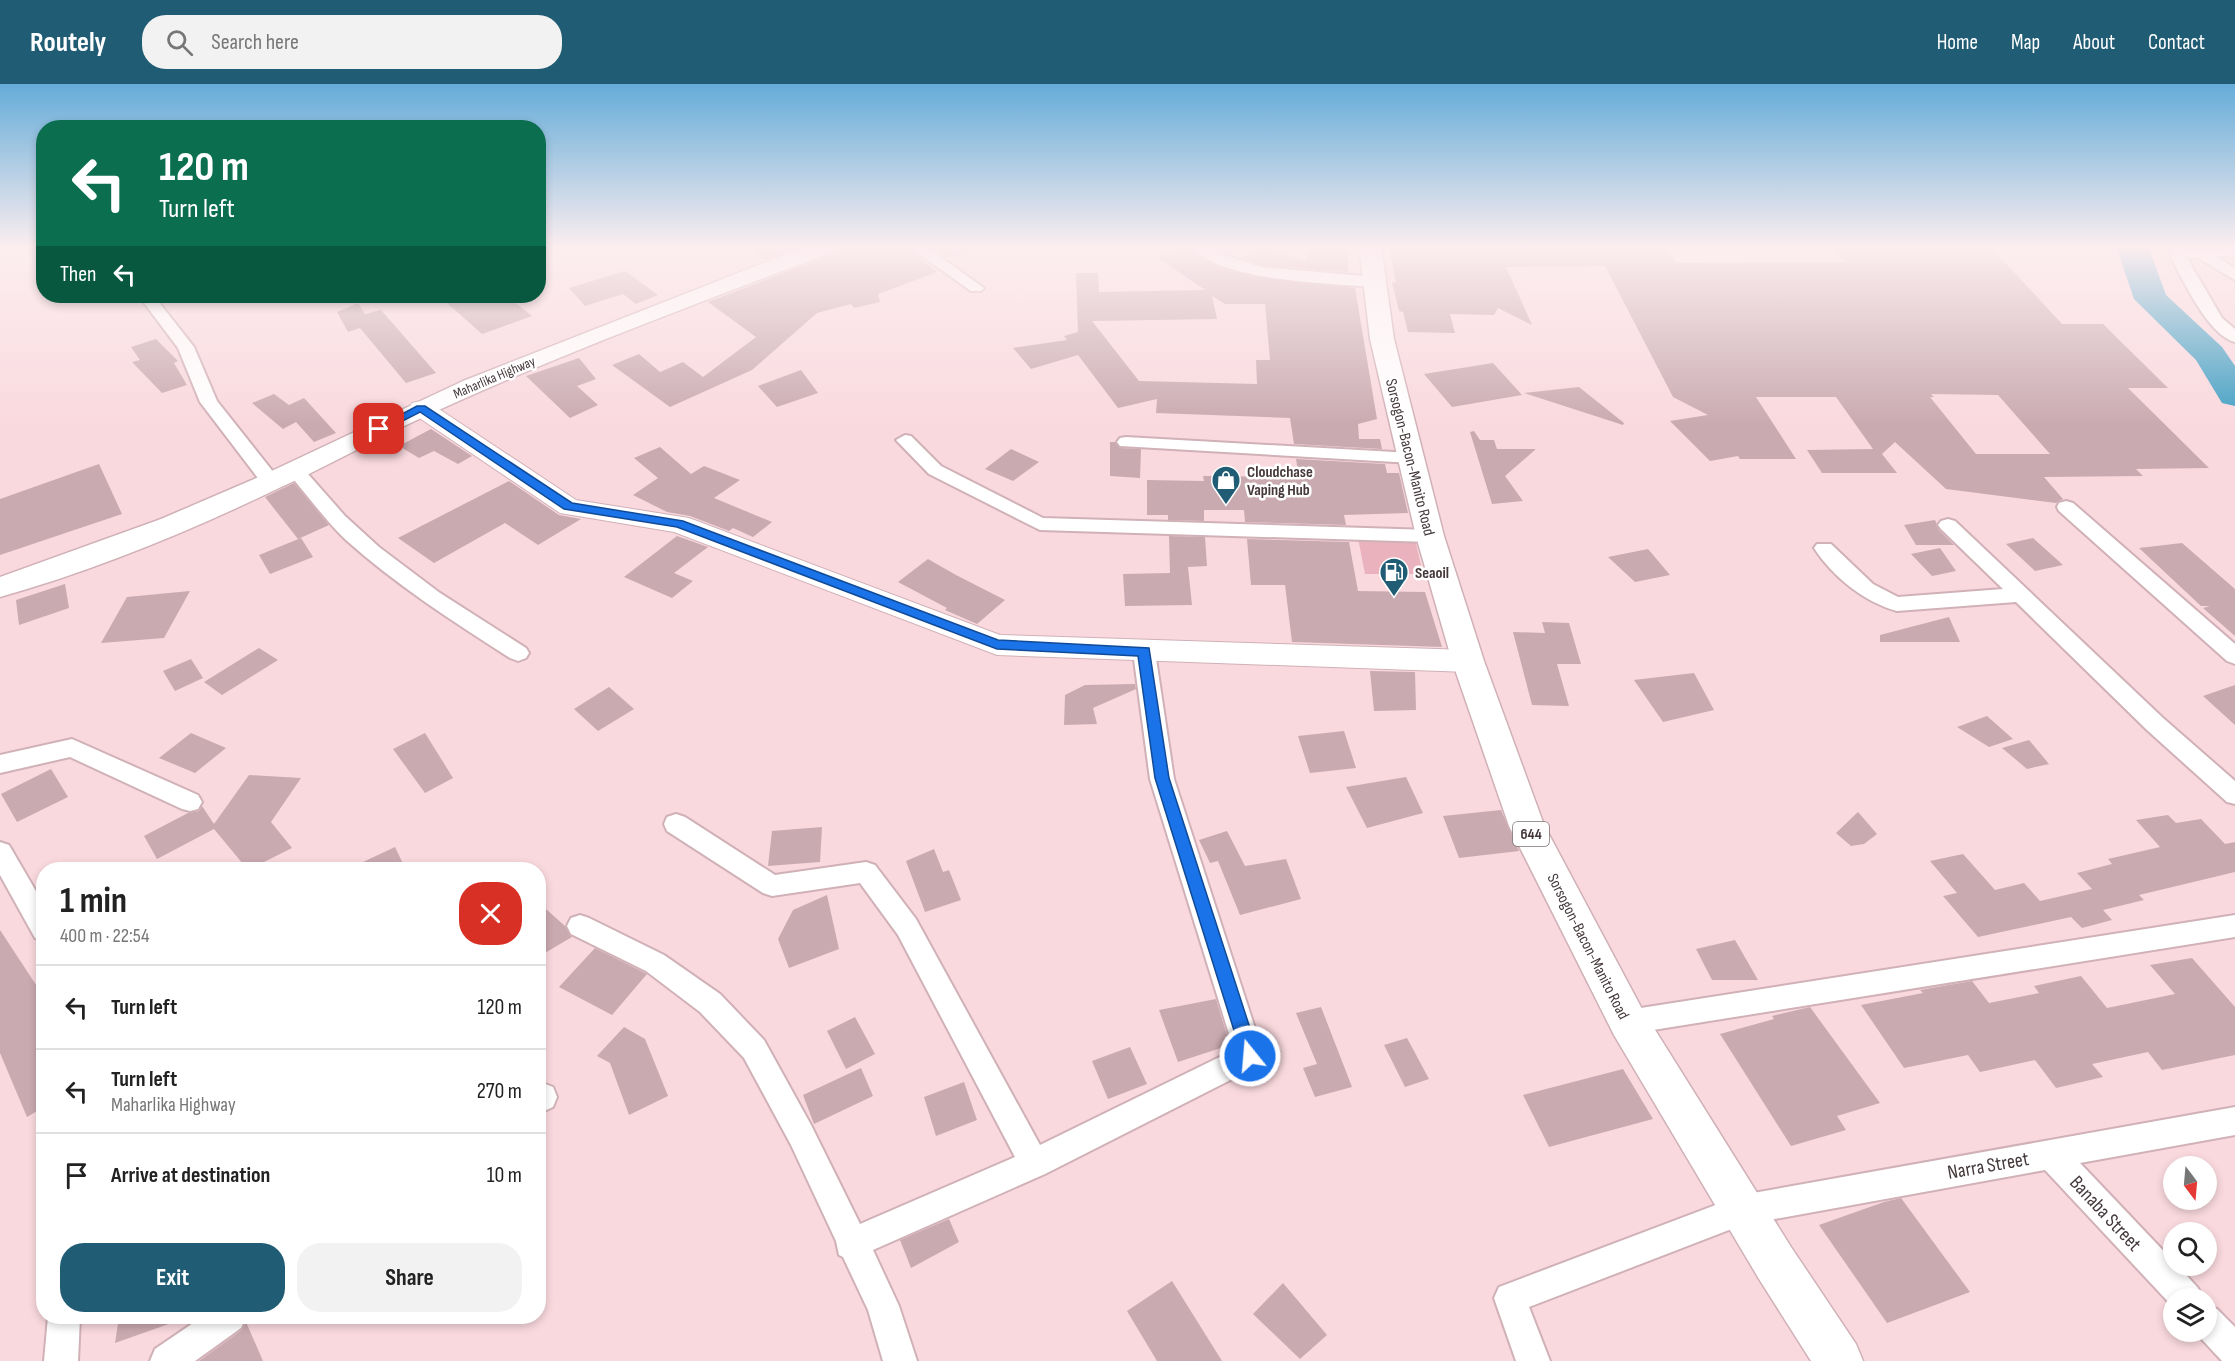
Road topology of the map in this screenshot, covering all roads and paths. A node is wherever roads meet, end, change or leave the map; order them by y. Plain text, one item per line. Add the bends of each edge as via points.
1 (154, 306) edge
2 (673, 306) edge
3 (1378, 306) edge
4 (2207, 306) edge
5 (2235, 337) edge
6 (421, 408) junction
7 (905, 440) dead end
8 (1126, 442) dead end
9 (1412, 458) junction
10 (295, 470) junction
11 (271, 482) junction
12 (2066, 507) dead end
13 (1948, 525) dead end
14 (1430, 536) junction
15 (1824, 548) dead end
16 (0, 587) edge
17 (2021, 596) junction
18 (1144, 652) junction
19 (518, 653) dead end
20 (2235, 656) edge
21 (1468, 662) junction
22 (0, 764) edge
23 (2235, 795) edge
24 (190, 802) dead end
25 (676, 824) dead end
26 (0, 852) edge
27 (36, 916) edge
28 (580, 926) dead end
29 (2235, 926) edge
30 (1628, 1022) junction
31 (2235, 1121) edge
32 (2050, 1153) junction
33 (1034, 1164) junction
34 (1742, 1210) junction
35 (850, 1244) junction
36 (2177, 1288) edge
37 (64, 1324) edge
38 (220, 1324) edge
39 (2217, 1332) edge
40 (2235, 1351) edge
41 (61, 1361) edge
42 (168, 1361) edge
43 (900, 1361) edge
44 (1533, 1361) edge
45 (1839, 1361) edge

1 - 11 street via 186,347 209,402
2 - 6 main road, Maharlika Highway
3 - 9 main road, Sorsogon-Bacon-Manito Road / 644 via 1382,339
4 - 5 street via 2216,321
6 - 10 main road, Maharlika Highway
6 - 18 street via 568,507 679,524 997,645
7 - 14 street via 935,470 1040,524
8 - 9 street
9 - 14 main road, Sorsogon-Bacon-Manito Road / 644
10 - 11 main road, Maharlika Highway
10 - 19 street via 351,533 391,566
11 - 16 main road, Maharlika Highway via 130,543
12 - 20 street
13 - 17 street
14 - 21 main road, Sorsogon-Bacon-Manito Road / 644
15 - 17 street via 1881,601 1897,604
17 - 23 street
18 - 21 street
18 - 33 street via 1162,778 1250,1056
21 - 30 main road, Sorsogon-Bacon-Manito Road / 644 via 1527,826
22 - 24 street via 72,748
25 - 33 street via 772,886 866,872 907,927
26 - 27 street
28 - 35 street via 655,963 711,1003 754,1049 801,1135
29 - 30 street
30 - 34 main road, Sorsogon-Bacon-Manito Road / 644
31 - 32 street, Narra Street
32 - 34 street, Narra Street
32 - 36 street, Banaba Street
33 - 35 street
34 - 44 street, Narra Street via 1510,1298
34 - 45 main road, Sorsogon-Bacon-Manito Road / 644
35 - 43 street via 883,1306
37 - 41 street
38 - 42 street
39 - 40 street

